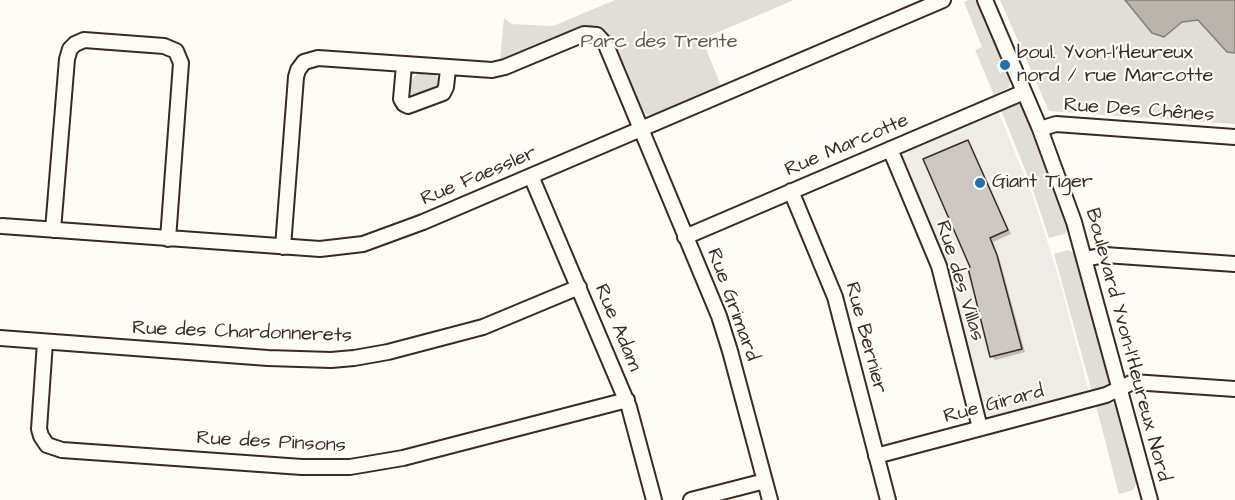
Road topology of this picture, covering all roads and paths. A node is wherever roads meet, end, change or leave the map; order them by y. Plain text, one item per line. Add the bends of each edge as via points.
1 (943, 0) edge
2 (985, 0) edge
3 (404, 65) junction
4 (448, 69) junction
5 (1024, 92) junction
6 (640, 129) junction
7 (1040, 129) junction
8 (1235, 137) edge
9 (890, 149) junction
10 (531, 176) junction
11 (791, 191) junction
12 (2, 226) dead end
13 (53, 230) junction
14 (686, 237) junction
15 (168, 238) junction
16 (284, 247) junction
17 (1085, 259) junction
18 (1235, 264) edge
19 (579, 287) junction
20 (0, 338) edge
21 (45, 342) junction
22 (1120, 388) junction
23 (1235, 389) edge
24 (627, 400) junction
25 (980, 428) junction
26 (876, 456) junction
27 (765, 481) junction
28 (1149, 498) edge
29 (654, 500) edge
30 (691, 500) edge
31 (770, 500) edge
32 (888, 500) edge
33 (1134, 500) edge

1 - 6 street, Rue Faessler
2 - 5 street, Boulevard Yvon-l'Heureux Nord
3 - 4 street
3 - 4 street via 401,99 408,106 443,93
3 - 16 street via 318,58 300,67 296,77
4 - 6 street, Rue Grimard via 497,70 578,36 594,34 606,45
5 - 7 street, Boulevard Yvon-l'Heureux Nord
5 - 9 street, Rue Marcotte
6 - 10 street, Rue Faessler
6 - 14 street, Rue Grimard
7 - 8 street, Rue Des Chênes via 1056,124
7 - 17 street, Boulevard Yvon-l'Heureux Nord
9 - 11 street, Rue Marcotte
9 - 25 street, Rue des Villas via 939,266
10 - 16 street, Rue Faessler via 374,242 330,249
10 - 19 street, Rue Adam
11 - 14 street, Rue Marcotte
11 - 26 street, Rue Bernier via 835,297
12 - 13 street, Rue Faessler
13 - 15 street, Rue Faessler
13 - 15 street via 68,51 84,40 170,48 178,54 181,63
14 - 27 street, Rue Grimard via 724,331
15 - 16 street, Rue Faessler
17 - 18 street via 1105,255
17 - 22 street, Boulevard Yvon-l'Heureux Nord
19 - 21 street, Rue des Chardonnerets via 483,327 354,358 268,358
19 - 24 street, Rue Adam
20 - 21 street, Rue des Chardonnerets
21 - 24 street, Rue des Pinsons via 39,429 45,442 57,449 350,467 403,458
22 - 23 street, Rue Girard via 1134,382
22 - 25 street, Rue Girard
22 - 28 street, Boulevard Yvon-l'Heureux Nord
24 - 29 street, Rue Adam
25 - 26 street, Rue Girard
26 - 32 street, Rue Bernier
27 - 30 street
27 - 31 street, Rue Grimard
28 - 33 street

